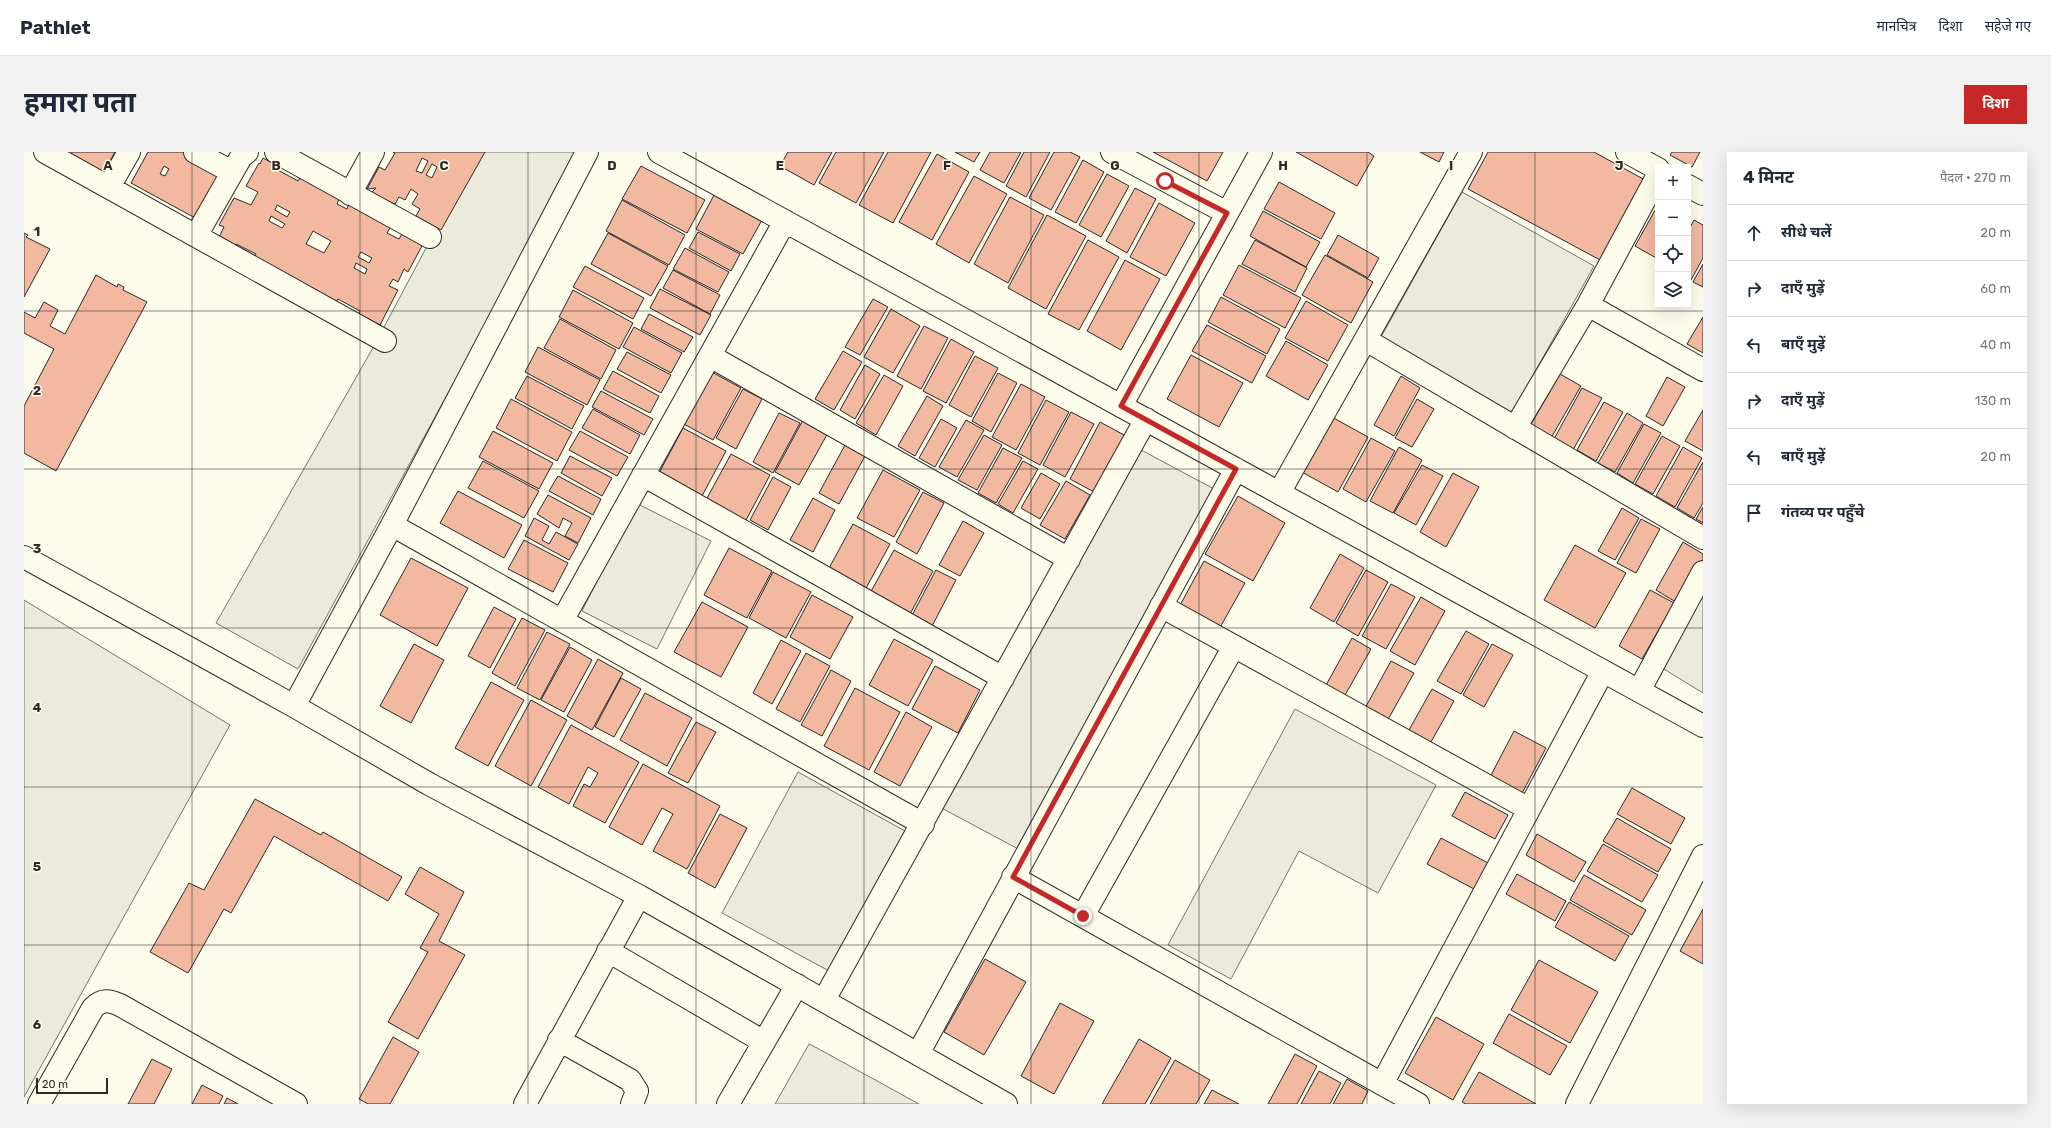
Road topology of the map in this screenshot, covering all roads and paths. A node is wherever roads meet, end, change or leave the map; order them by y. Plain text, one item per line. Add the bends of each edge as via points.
1 (45, 152) edge
2 (129, 152) edge
3 (196, 152) edge
4 (248, 152) edge
5 (276, 152) edge
6 (373, 152) edge
7 (587, 152) edge
8 (659, 152) edge
9 (1112, 152) edge
10 (1261, 152) edge
11 (1471, 152) edge
12 (1627, 152) edge
13 (1655, 167) edge
14 (232, 172) junction
15 (1655, 181) edge
16 (109, 187) junction
17 (1691, 188) edge
18 (350, 194) junction
19 (1703, 194) edge
20 (1227, 213) junction
21 (785, 221) junction
22 (196, 236) junction
23 (430, 237) dead end
24 (1588, 305) junction
25 (1366, 340) junction
26 (385, 341) dead end
27 (710, 356) junction
28 (1703, 370) edge
29 (1121, 406) junction
30 (1146, 420) junction
31 (1515, 428) junction
32 (1236, 469) junction
33 (643, 475) junction
34 (1279, 493) junction
35 (392, 525) junction
36 (1703, 538) edge
37 (24, 557) edge
38 (1069, 559) junction
39 (1703, 572) edge
40 (1160, 606) junction
41 (562, 621) junction
42 (1234, 646) junction
43 (1603, 671) junction
44 (1003, 678) junction
45 (1639, 691) junction
46 (294, 706) junction
47 (1703, 726) edge
48 (1530, 809) junction
49 (923, 824) junction
50 (1703, 856) edge
51 (1013, 877) junction
52 (639, 896) junction
53 (1083, 916) junction
54 (608, 951) junction
55 (797, 984) junction
56 (824, 1000) junction
57 (559, 1040) junction
58 (764, 1042) junction
59 (918, 1054) junction
60 (1382, 1084) junction
61 (39, 1104) edge
62 (296, 1104) edge
63 (525, 1104) edge
64 (632, 1104) edge
65 (728, 1104) edge
66 (1006, 1104) edge
67 (1418, 1104) edge
68 (1577, 1104) edge

1 - 16 street
2 - 16 street
3 - 14 street
4 - 14 street via 240,157
5 - 18 street
6 - 18 street
7 - 35 street
8 - 21 street
9 - 20 street
10 - 20 street
11 - 25 street
12 - 13 street
14 - 22 street
15 - 24 street
16 - 22 street
17 - 19 street
18 - 23 street
20 - 29 street
21 - 27 street
21 - 29 street
22 - 26 street
24 - 28 street
24 - 31 street
25 - 31 street
25 - 34 street
27 - 33 street
27 - 38 street
29 - 30 street
30 - 32 street
30 - 38 street
31 - 36 street
32 - 34 street
32 - 40 street
33 - 41 street
33 - 44 street
34 - 43 street
35 - 41 street
35 - 46 street
37 - 46 street
38 - 44 street
39 - 45 street
40 - 42 street
40 - 51 street
41 - 49 street
42 - 48 street
42 - 53 street
43 - 45 street
43 - 48 street
44 - 49 street
45 - 47 street
46 - 52 street via 429,784
48 - 60 street
49 - 56 street
50 - 68 street
51 - 53 street
51 - 59 street
52 - 54 street
52 - 55 street
53 - 60 street
54 - 57 street
54 - 58 street
55 - 56 street
55 - 58 street
56 - 59 street
57 - 63 street
57 - 64 street via 630,1080 637,1091
58 - 65 street
59 - 66 street
60 - 67 street
61 - 62 street via 93,1008 99,1002 106,1001 120,1005

